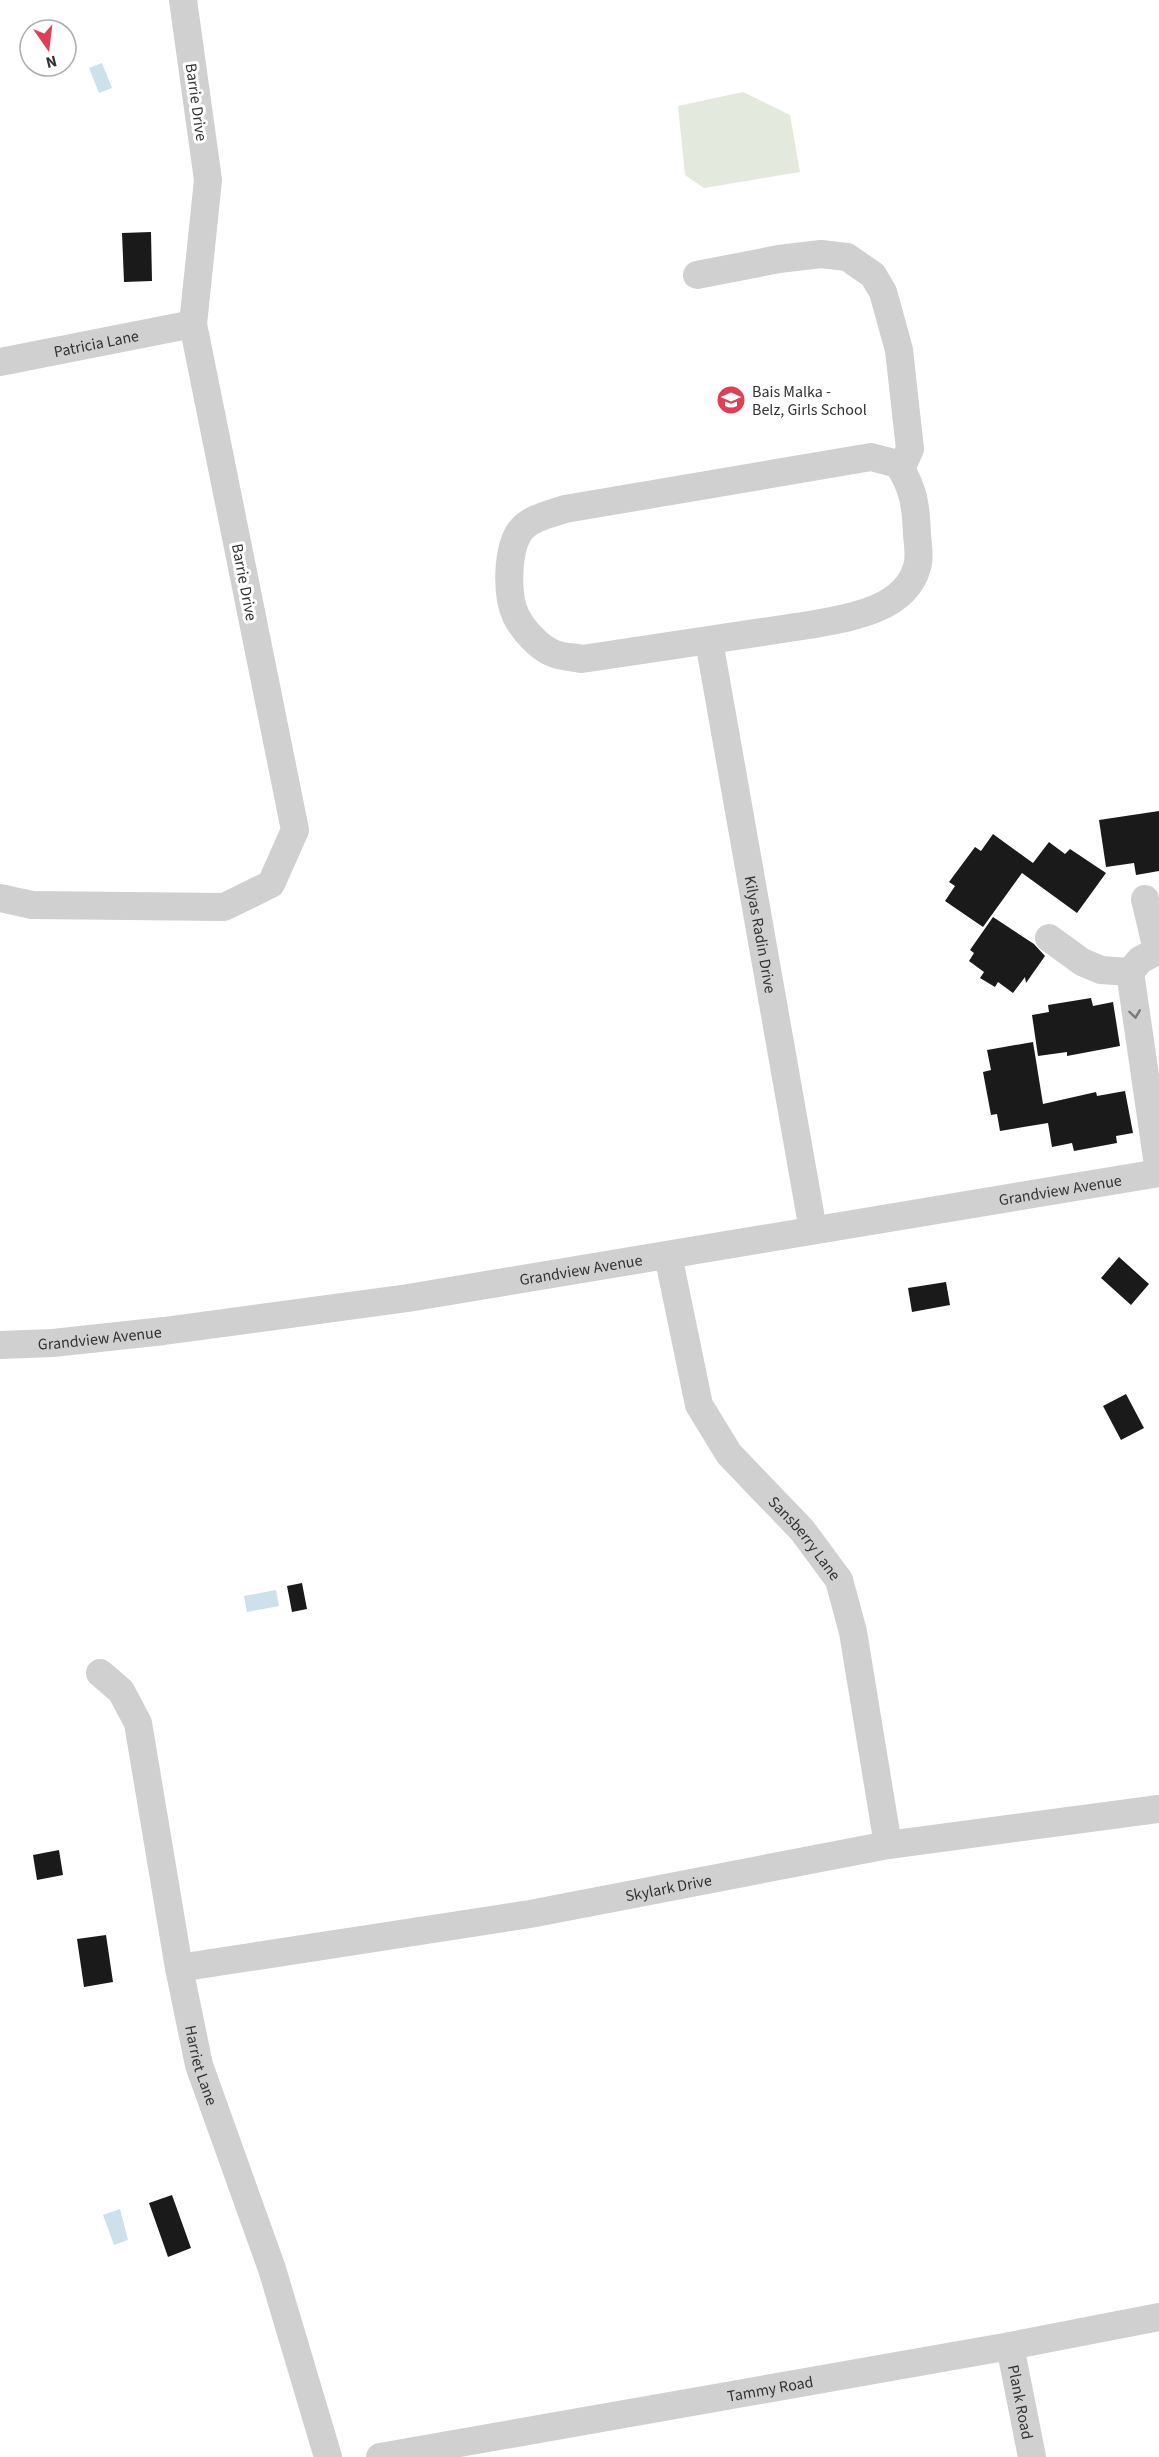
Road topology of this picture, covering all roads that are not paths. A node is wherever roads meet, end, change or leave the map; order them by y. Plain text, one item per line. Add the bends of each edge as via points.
1 (183, 0) edge
2 (698, 275) dead end
3 (193, 324) junction
4 (0, 362) edge
5 (901, 469) junction
6 (709, 641) junction
7 (0, 898) edge
8 (1145, 899) dead end
9 (1049, 938) dead end
10 (1158, 950) edge
11 (1130, 972) junction
12 (1159, 1172) edge
13 (813, 1230) junction
14 (668, 1255) junction
15 (0, 1345) edge
16 (100, 1673) dead end
17 (1159, 1809) edge
18 (888, 1845) junction
19 (179, 1968) junction
20 (1159, 2317) edge
21 (1010, 2346) junction
22 (328, 2457) edge
23 (380, 2457) edge
24 (1032, 2457) edge

1 - 3 street, Barrie Drive via 208,180
2 - 5 street via 821,254 847,257 873,275 883,292 899,350 910,449
3 - 4 street, Patricia Lane
3 - 7 street, Barrie Drive via 295,830 271,884 224,907 32,905
5 - 6 street via 910,483 916,514 918,565 909,585 896,599 845,618
5 - 6 street via 898,464 871,457 565,509 538,517 520,530 511,552 510,586 516,615 534,640 554,654 582,659
6 - 13 street, Kilyas Radin Drive
8 - 10 street
9 - 11 street via 1082,962 1101,970
10 - 11 street via 1140,960
11 -> 12 street
12 - 13 street, Grandview Avenue
13 - 14 street, Grandview Avenue
14 - 15 street, Grandview Avenue via 408,1298 164,1331
14 - 18 street, Sansberry Lane via 699,1405 729,1454 802,1530 839,1580 853,1632
16 - 19 street, Harriet Lane via 121,1691 138,1723
17 - 18 street, Skylark Drive
18 - 19 street, Skylark Drive via 530,1914
19 - 22 street, Harriet Lane via 200,2065 272,2269
20 - 21 street, Tammy Road
21 - 23 street, Tammy Road
21 - 24 street, Plank Road

